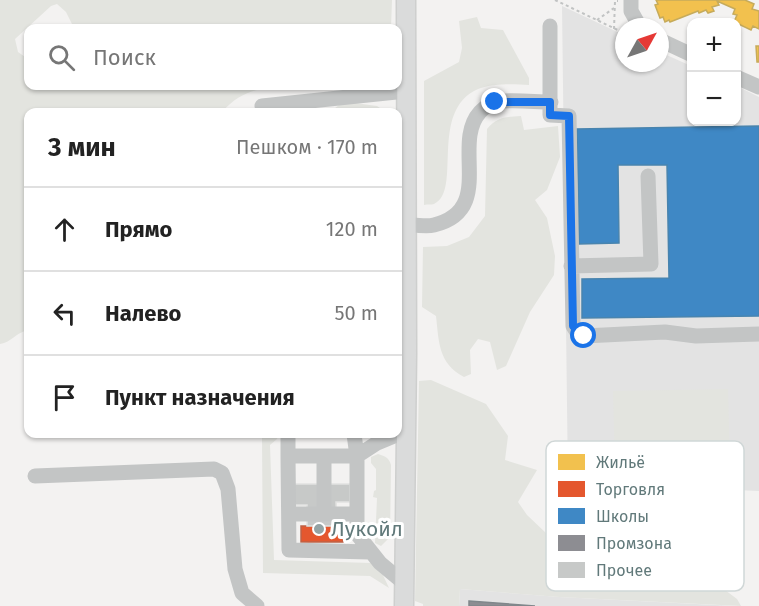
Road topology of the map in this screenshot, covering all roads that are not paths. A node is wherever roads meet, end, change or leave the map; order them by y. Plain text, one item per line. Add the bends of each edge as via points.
1 (406, 0) edge
2 (631, 0) edge
3 (635, 18) edge
4 (550, 26) dead end
5 (669, 44) edge
6 (687, 53) edge
7 (741, 78) edge
8 (759, 87) edge
9 (406, 91) junction
10 (333, 99) junction
11 (550, 102) junction
12 (262, 106) dead end
13 (325, 108) edge
14 (648, 176) dead end
15 (406, 224) junction
16 (572, 266) junction
17 (759, 334) edge
18 (402, 350) edge
19 (406, 431) junction
20 (402, 433) edge
21 (288, 438) edge
22 (355, 438) edge
23 (388, 438) edge
24 (288, 456) junction
25 (324, 456) junction
26 (357, 456) junction
27 (35, 476) dead end
28 (288, 514) junction
29 (324, 514) junction
30 (357, 514) junction
31 (370, 552) junction
32 (404, 583) junction
33 (257, 606) edge
34 (404, 606) edge

1 - 9 main road
2 - 3 lane
4 - 11 lane
5 - 6 lane
7 - 8 lane
9 - 10 lane
9 - 15 main road
10 - 12 lane
10 - 13 lane
11 - 15 lane via 495,102 484,108 470,129 470,188 463,206 451,219 432,226
11 - 16 lane via 550,115 569,116
14 - 16 lane via 651,264
15 - 18 main road
16 - 17 lane via 573,326 584,336 665,332 696,336
18 - 19 main road
19 - 20 lane
19 - 32 main road
21 - 24 lane
22 - 26 lane
23 - 26 lane
24 - 25 lane
24 - 28 lane
25 - 26 lane
25 - 29 lane
26 - 30 lane
27 - 33 lane via 214,469 222,473 228,489 235,569 242,593
28 - 29 lane
28 - 31 lane via 289,550
29 - 30 lane
30 - 31 lane via 357,534
31 - 32 lane
32 - 34 main road

